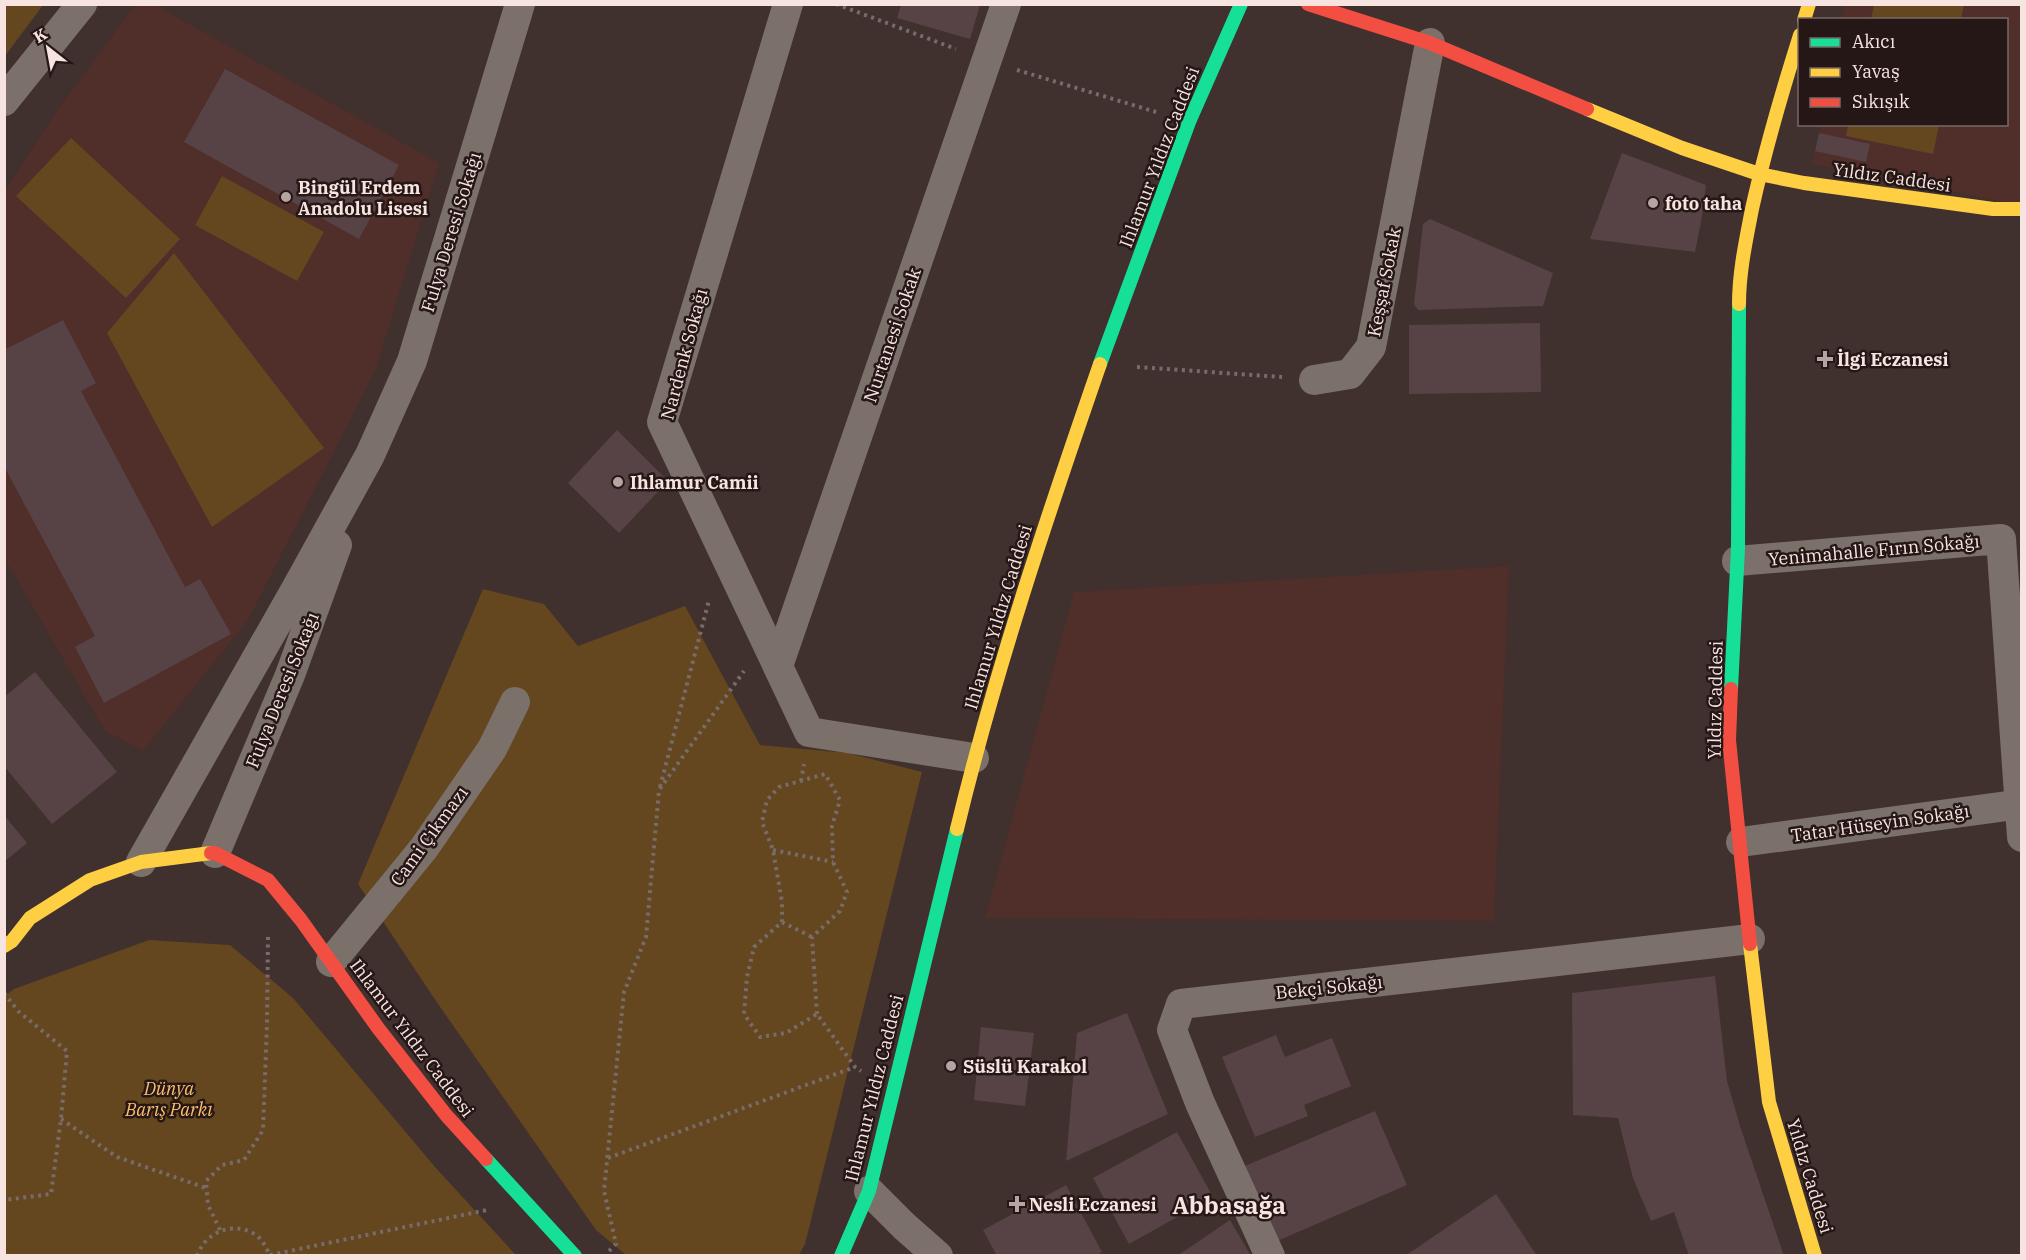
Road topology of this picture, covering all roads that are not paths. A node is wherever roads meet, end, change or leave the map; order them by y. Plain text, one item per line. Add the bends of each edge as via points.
1 (82, 4) edge
2 (520, 4) edge
3 (788, 4) edge
4 (1006, 4) edge
5 (1241, 4) edge
6 (1308, 4) edge
7 (1798, 42) edge
8 (1430, 43) junction
9 (4, 101) edge
10 (1759, 174) junction
11 (2022, 210) edge
12 (1314, 380) road end
13 (370, 455) junction
14 (1737, 561) junction
15 (772, 654) junction
16 (514, 702) dead end
17 (974, 758) junction
18 (2020, 804) edge
19 (2022, 837) edge
20 (1741, 842) junction
21 (214, 853) junction
22 (141, 862) junction
23 (13, 914) dead end
24 (30, 918) junction
25 (1750, 939) junction
26 (4, 946) edge
27 (332, 962) junction
28 (869, 1191) junction
29 (575, 1256) edge
30 (841, 1256) edge
31 (939, 1256) edge
32 (1270, 1256) edge
33 (1815, 1256) edge

1 - 9 street
2 - 13 street, Fulya Deresi Sokağı via 412,361
3 - 15 street, Nardenk Sokağı via 662,422
4 - 15 street, Nurtanesi Sokak
5 - 17 main road, Ihlamur Yıldız Caddesi via 1189,122 1100,364 1047,517
6 - 8 main road
7 - 10 main road, Yıldız Caddesi
8 - 10 main road via 1682,148
8 - 12 street, Keşşaf Sokak via 1371,347 1350,374
10 - 11 main road, Yıldız Caddesi
10 - 14 main road, Yıldız Caddesi via 1739,286
13 - 21 street, Fulya Deresi Sokağı via 290,675
13 - 22 street, Fulya Deresi Sokağı
14 - 18 street, Yenimahalle Fırın Sokağı via 2001,539
14 - 20 main road, Yıldız Caddesi via 1729,740
15 - 17 street, Nardenk Sokağı via 809,732
16 - 27 street, Cami Çıkmazı via 492,749 424,848
17 - 28 main road, Ihlamur Yıldız Caddesi
18 - 19 street, Yenimahalle Fırın Sokağı
18 - 20 street, Tatar Hüseyin Sokağı
20 - 25 main road, Yıldız Caddesi
21 - 22 main road
21 - 27 main road, Ihlamur Yıldız Caddesi via 268,880
22 - 24 main road via 90,880
23 - 24 main road
24 - 26 main road
25 - 32 street, Bekçi Sokağı via 1181,1004 1172,1030 1200,1103
25 - 33 main road, Yıldız Caddesi via 1769,1102
27 - 29 main road, Ihlamur Yıldız Caddesi via 446,1115
28 - 30 main road, Ihlamur Yıldız Caddesi
28 - 31 street

